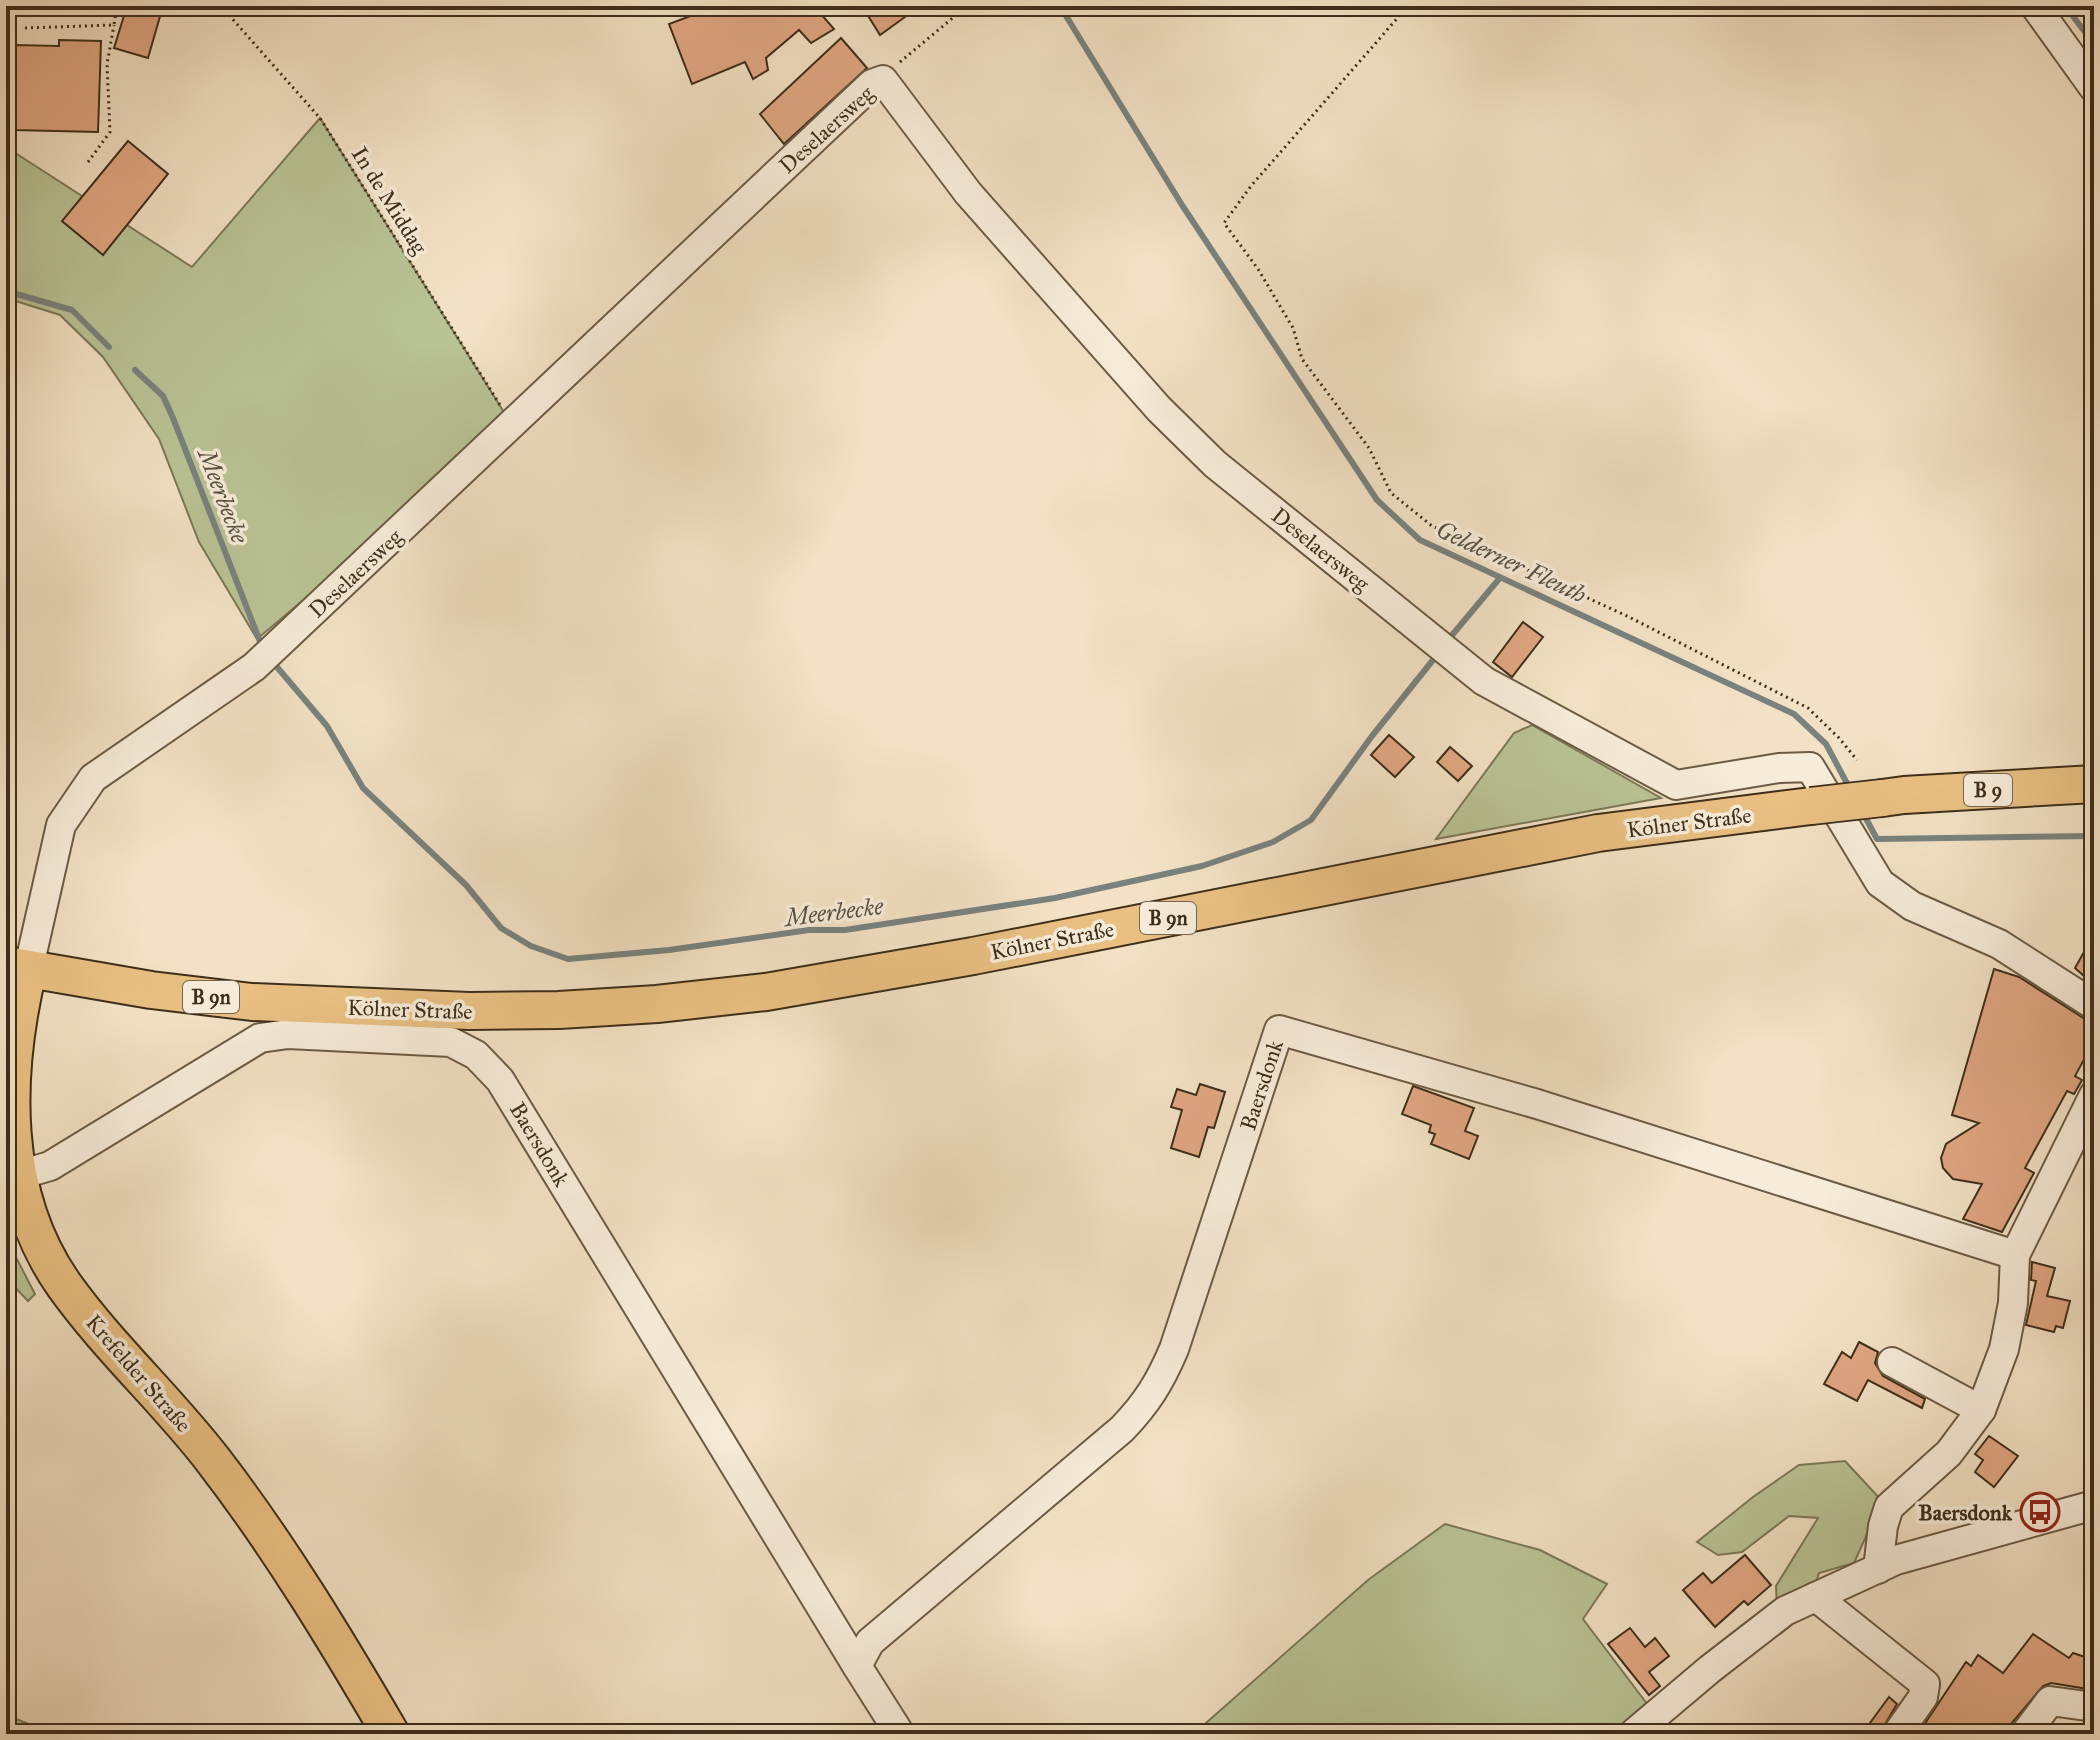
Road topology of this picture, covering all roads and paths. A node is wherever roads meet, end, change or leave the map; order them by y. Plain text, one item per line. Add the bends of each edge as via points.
1 (117, 6) edge
2 (221, 6) edge
3 (967, 6) edge
4 (1408, 6) edge
5 (2035, 6) edge
6 (114, 25) junction
7 (25, 28) dead end
8 (883, 80) junction
9 (2094, 88) edge
10 (88, 162) dead end
11 (512, 425) junction
12 (1857, 760) dead end
13 (2094, 784) edge
14 (1811, 806) joint
15 (17, 968) edge
16 (2094, 1005) edge
17 (10, 1041) edge
18 (2094, 1095) edge
19 (16, 1176) junction
20 (2015, 1255) junction
21 (1892, 1362) dead end
22 (1981, 1410) junction
23 (2094, 1505) edge
24 (1878, 1569) junction
25 (1816, 1597) junction
26 (857, 1666) junction
27 (2094, 1707) edge
28 (391, 1734) edge
29 (900, 1734) edge
30 (1633, 1734) edge
31 (1897, 1734) edge
32 (2025, 1734) edge

1 - 6 path
2 - 11 path, In de Middag via 320,118
3 - 8 path
4 - 12 path via 1224,223 1293,328 1302,359 1369,448 1391,493 1432,526 1808,708
5 - 9 street
6 - 7 path
6 - 10 path via 107,64 110,132
8 - 11 street, Deselaersweg via 872,84
8 - 16 street, Deselaersweg via 968,193 1159,409 1215,464 1484,681 1676,785 1810,767 1880,883 1912,906 1999,944
11 - 15 street, Deselaersweg via 254,667 93,778 61,825
13 - 14 main road, Kölner Straße / B 9, bridge
14 - 15 main road, Kölner Straße / B 9n via 1598,833 973,956 766,992 657,1004 523,1011 252,1002
15 - 17 main road, Krefelder Straße
17 - 19 main road, Krefelder Straße
18 - 20 street
19 - 26 street, Baersdonk via 50,1166 260,1038 288,1034 451,1042 476,1055 500,1080
19 - 28 main road, Krefelder Straße via 35,1236 65,1286 248,1505
20 - 22 street via 2004,1349
20 - 26 street, Baersdonk via 1537,1104 1279,1030 1174,1349 1144,1406 870,1642
21 - 22 street
22 - 24 street via 1949,1453 1889,1507
23 - 24 street
24 - 25 street
25 - 30 street via 1785,1611
25 - 31 street via 1925,1684 1923,1697
26 - 29 street, Baersdonk
27 - 32 street via 2050,1701

